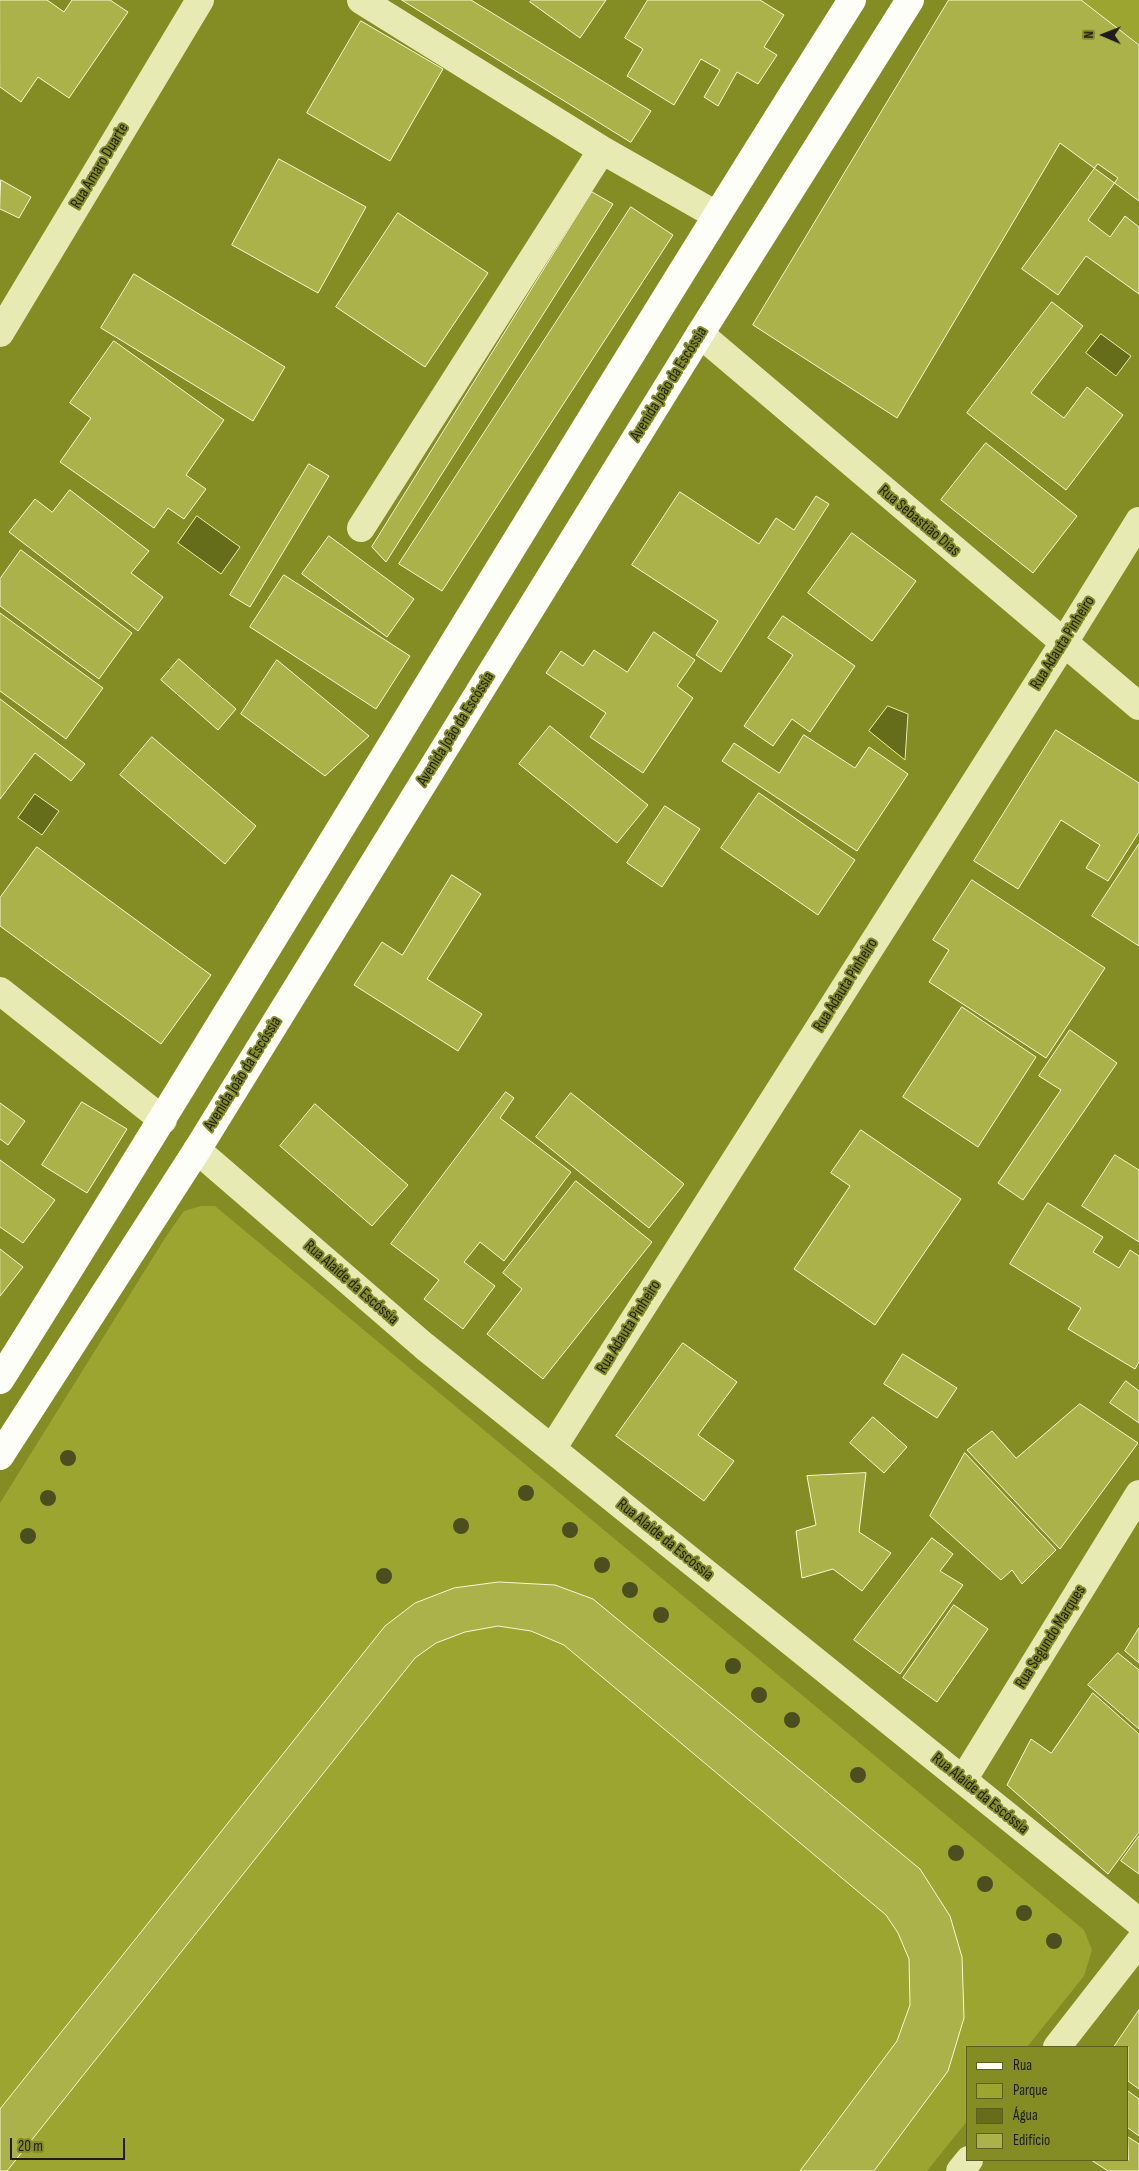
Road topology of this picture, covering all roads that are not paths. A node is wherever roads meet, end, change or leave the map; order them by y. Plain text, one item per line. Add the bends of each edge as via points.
1 (200, 0) edge
2 (361, 0) edge
3 (852, 0) edge
4 (910, 0) edge
5 (602, 150) junction
6 (716, 215) junction
7 (0, 333) edge
8 (700, 334) junction
9 (1139, 521) edge
10 (360, 528) dead end
11 (1063, 644) junction
12 (1139, 706) edge
13 (0, 991) edge
14 (163, 1120) junction
15 (196, 1150) junction
16 (0, 1380) edge
17 (552, 1449) junction
18 (0, 1456) edge
19 (1139, 1494) edge
20 (964, 1780) junction
21 (1139, 1922) edge
22 (1139, 1942) edge
23 (1058, 2046) edge
24 (968, 2161) edge
25 (960, 2171) edge

1 - 7 street, Rua Amaro Duarte
2 - 5 street
3 - 6 main road
4 - 8 main road, Avenida João da Escóssia
5 - 6 street
5 - 10 street
6 - 14 main road
8 - 11 street, Rua Sebastião Dias
8 - 15 main road, Avenida João da Escóssia
9 - 11 street, Rua Adauta Pinheiro
11 - 12 street, Rua Sebastião Dias
11 - 17 street, Rua Adauta Pinheiro
13 - 14 street
14 - 16 main road
15 - 17 street, Rua Alaide da Escóssia via 424,1346
15 - 18 main road, Avenida João da Escóssia
17 - 20 street, Rua Alaide da Escóssia
19 - 20 street, Rua Segundo Marques
20 - 21 street, Rua Alaide da Escóssia
22 - 23 street
24 - 25 street

